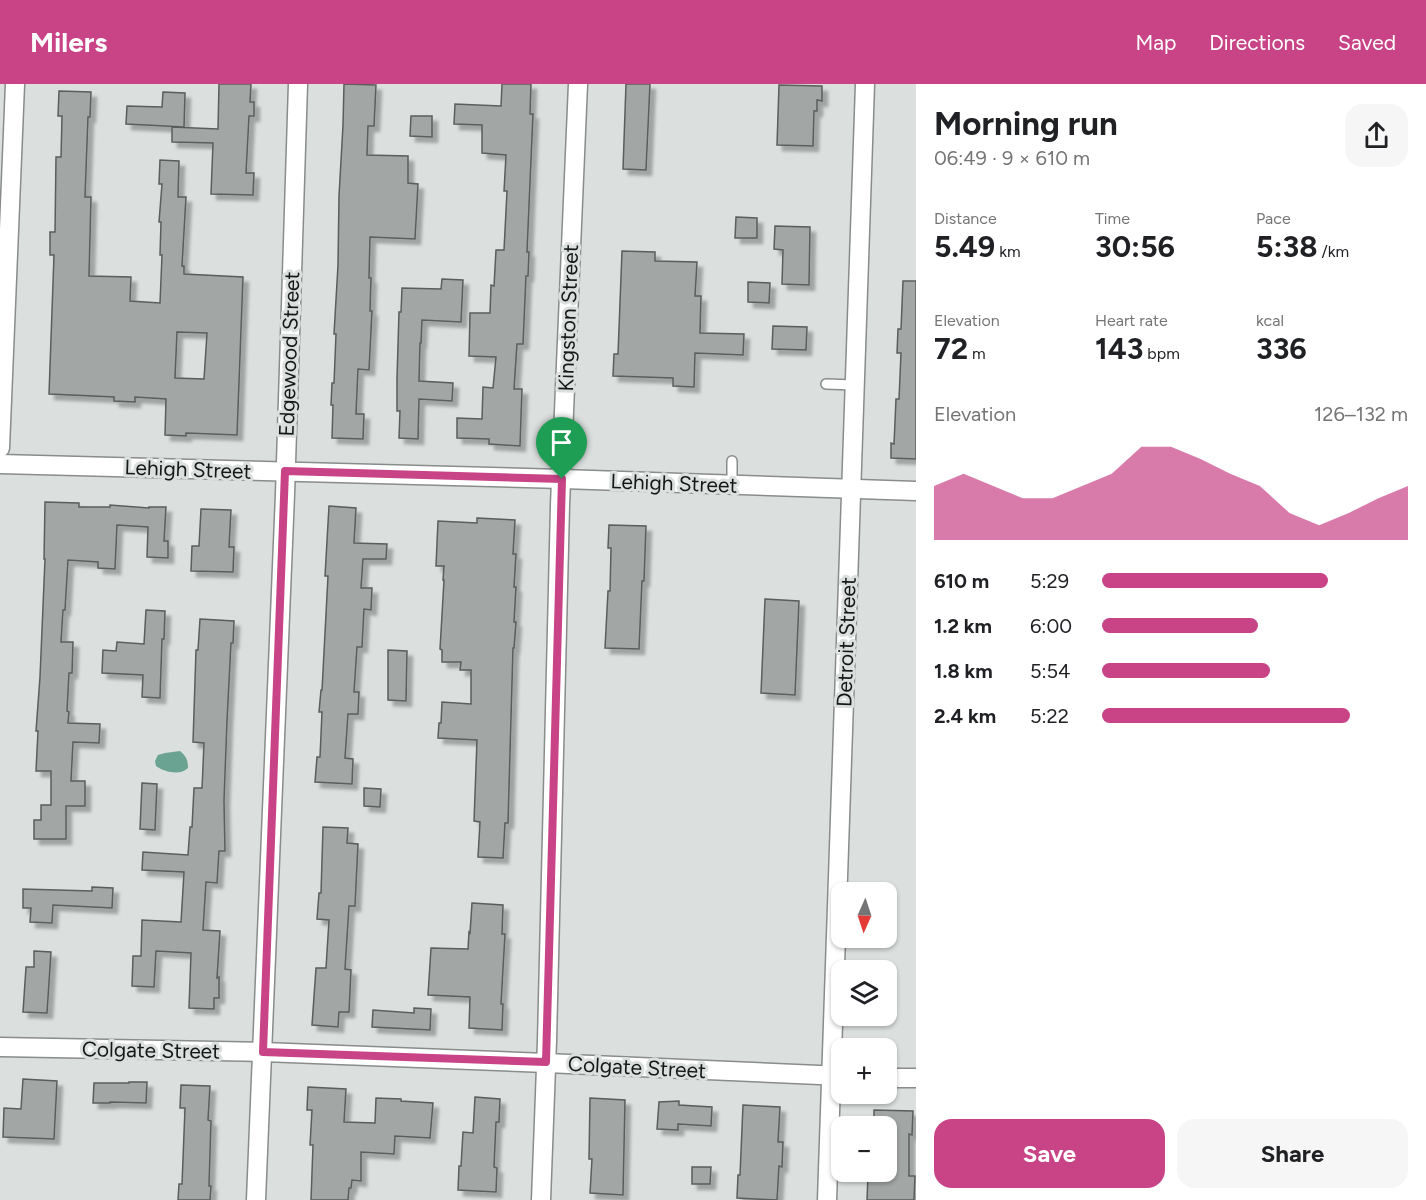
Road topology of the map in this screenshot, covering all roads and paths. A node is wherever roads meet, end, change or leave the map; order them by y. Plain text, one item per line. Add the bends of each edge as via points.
1 (15, 84) edge
2 (297, 84) edge
3 (578, 84) edge
4 (865, 84) edge
5 (826, 384) dead end
6 (854, 385) junction
7 (0, 448) edge
8 (732, 461) dead end
9 (0, 464) edge
10 (285, 471) junction
11 (562, 479) junction
12 (732, 485) junction
13 (851, 489) junction
14 (916, 491) edge
15 (837, 1038) edge
16 (0, 1047) edge
17 (263, 1052) junction
18 (546, 1062) junction
19 (831, 1076) edge
20 (897, 1078) edge
21 (916, 1078) edge
22 (834, 1104) edge
23 (256, 1200) edge
24 (541, 1200) edge
25 (827, 1200) edge

1 - 7 street
2 - 10 street, Edgewood Street
3 - 11 street, Kingston Street
4 - 6 street, Detroit Street
5 - 6 lane
6 - 13 street, Detroit Street
8 - 12 lane
9 - 10 street, Lehigh Street
10 - 11 street, Lehigh Street
10 - 17 street, Edgewood Street
11 - 12 street, Lehigh Street
11 - 18 street, Kingston Street
12 - 13 street, Lehigh Street
13 - 14 street, Lehigh Street
13 - 15 street, Detroit Street
16 - 17 street, Colgate Street
17 - 18 street, Colgate Street
17 - 23 street, Edgewood Street
18 - 19 street, Colgate Street
18 - 24 street, Kingston Street
20 - 21 street
22 - 25 street, Detroit Street

